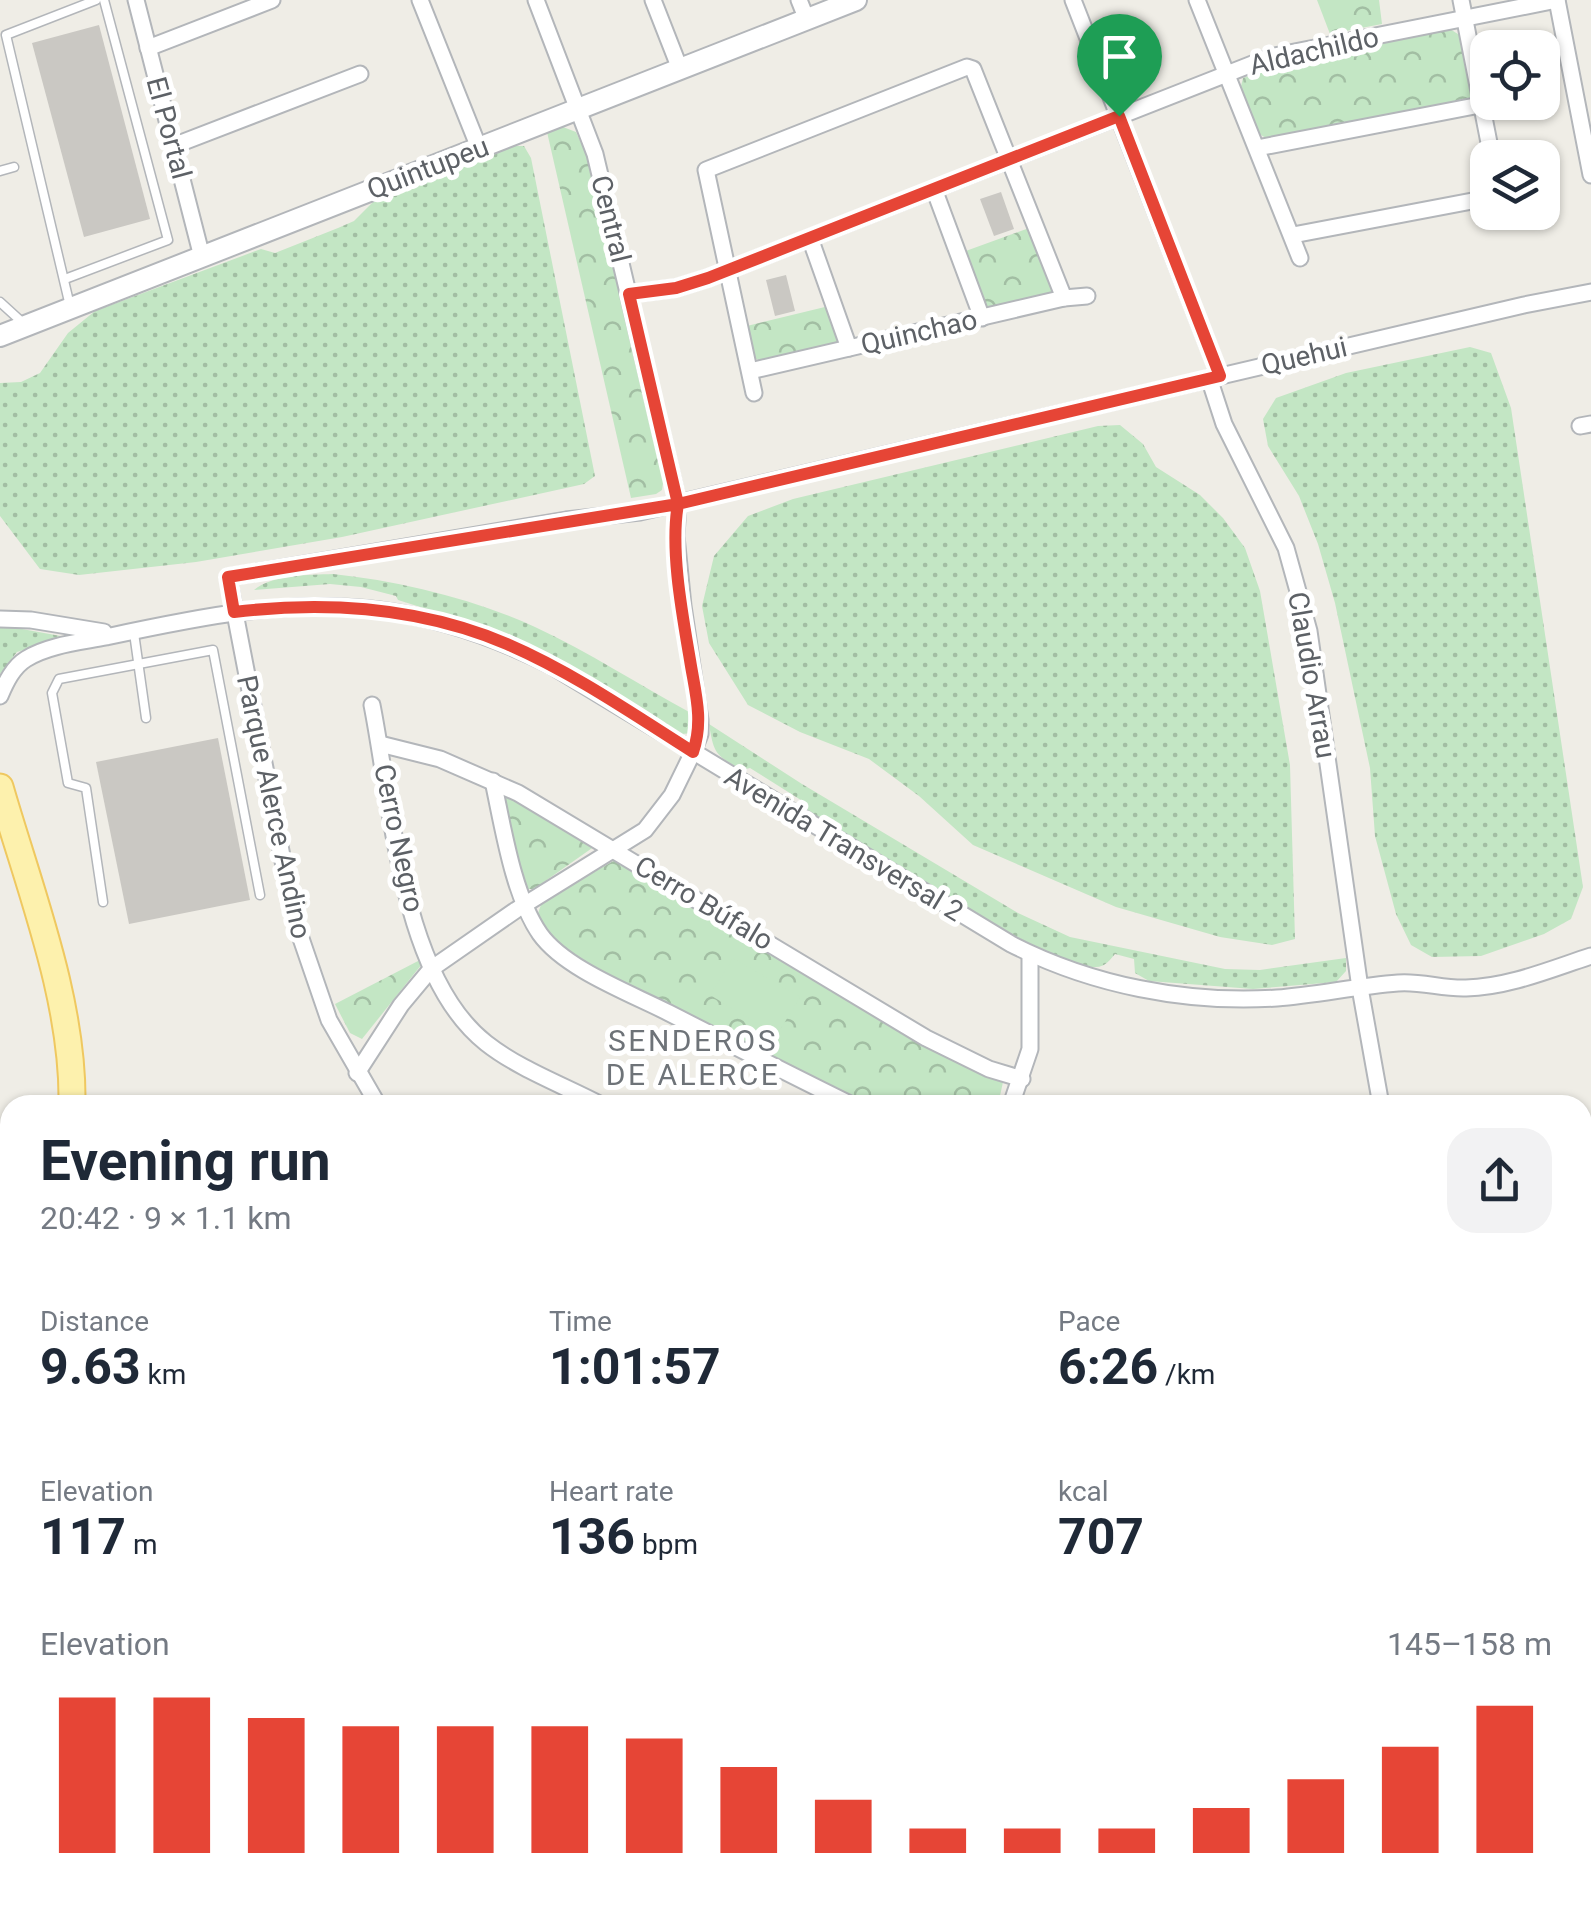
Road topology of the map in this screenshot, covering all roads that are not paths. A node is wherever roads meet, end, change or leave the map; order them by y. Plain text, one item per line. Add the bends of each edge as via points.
1 (96, 0) edge
2 (104, 0) edge
3 (136, 0) edge
4 (420, 0) edge
5 (536, 0) edge
6 (653, 0) edge
7 (856, 0) edge
8 (1073, 0) edge
9 (1197, 0) edge
10 (1461, 0) edge
11 (1557, 0) edge
12 (260, 2) edge
13 (803, 10) edge
14 (1464, 18) junction
15 (148, 48) junction
16 (1470, 51) edge
17 (680, 70) junction
18 (1228, 72) junction
19 (360, 74) dead end
20 (1470, 107) edge
21 (577, 110) junction
22 (1119, 116) junction
23 (174, 146) junction
24 (479, 148) junction
25 (1257, 148) junction
26 (1010, 159) junction
27 (14, 167) dead end
28 (0, 171) edge
29 (1591, 175) edge
30 (934, 189) junction
31 (1470, 201) edge
32 (1293, 235) junction
33 (810, 238) junction
34 (202, 257) junction
35 (1300, 258) dead end
36 (728, 270) junction
37 (65, 279) junction
38 (1591, 292) edge
39 (629, 294) junction
40 (1087, 296) dead end
41 (1064, 298) junction
42 (0, 302) edge
43 (70, 309) junction
44 (982, 318) junction
45 (26, 326) junction
46 (0, 336) edge
47 (848, 348) junction
48 (750, 371) junction
49 (1215, 377) junction
50 (754, 393) dead end
51 (678, 504) junction
52 (234, 612) junction
53 (0, 618) edge
54 (126, 633) junction
55 (137, 664) junction
56 (0, 696) edge
57 (372, 706) dead end
58 (146, 718) dead end
59 (380, 744) junction
60 (693, 752) junction
61 (493, 782) junction
62 (0, 787) edge
63 (616, 850) junction
64 (260, 896) dead end
65 (103, 902) dead end
66 (526, 904) junction
67 (1030, 954) junction
68 (1591, 956) edge
69 (431, 969) junction
70 (1360, 988) junction
71 (357, 1073) junction
72 (1022, 1080) junction
73 (72, 1095) edge
74 (371, 1095) edge
75 (583, 1095) edge
76 (833, 1095) edge
77 (1015, 1095) edge
78 (1379, 1095) edge

1 - 37 lane via 6,35
2 - 37 lane via 168,240
3 - 15 street, El Portal
4 - 24 street
5 - 21 street, Central
6 - 17 street
7 - 13 street, Quintupeu
8 - 22 street, Claudio Arrau
9 - 18 street
10 - 14 street
11 - 14 street, Aldachildo
11 - 29 street
12 - 15 street
13 - 17 street, Quintupeu
14 - 16 street
14 - 18 street, Aldachildo via 1278,54
15 - 23 street, El Portal
17 - 21 street, Quintupeu
18 - 22 street, Aldachildo
18 - 25 street
19 - 23 street
20 - 25 street
21 - 24 street, Quintupeu
21 - 39 street, Central via 595,154
22 - 26 street, Aldachildo
22 - 49 street, Claudio Arrau
23 - 34 street, El Portal
24 - 34 street, Quintupeu
25 - 32 street
26 - 30 street, Aldachildo
26 - 36 street via 971,66 764,146 706,170
26 - 41 street
27 - 28 lane
30 - 33 street, Aldachildo
30 - 44 street
31 - 32 street
32 - 35 street
33 - 36 street, Aldachildo
33 - 47 street
34 - 43 street, Quintupeu
36 - 39 street, Aldachildo via 676,288
36 - 48 street
37 - 43 lane
38 - 49 street, Quehui
39 - 51 street, Central
40 - 41 street, Quinchao
41 - 44 street, Quinchao
42 - 45 lane
43 - 45 street, Quintupeu
44 - 47 street, Quinchao
45 - 46 street, Quintupeu
47 - 48 street, Quinchao
48 - 50 street
49 - 51 street, Quehui
49 - 70 street, Claudio Arrau via 1224,424 1286,548 1309,631
51 - 52 street, Quehui via 228,577
51 - 60 street, Central via 682,606 700,720
52 - 54 street, Avenida Transversal 2
52 - 60 street, Avenida Transversal 2 via 350,608 453,625 552,666
52 - 71 street, Parque Alerce Andino via 294,918 329,1020
53 - 54 street, Avenida Transversal 2
54 - 55 lane
54 - 56 street, Avenida Transversal 2 via 31,656 16,667
55 - 58 lane
55 - 64 lane via 213,650
55 - 65 lane via 60,680 52,694 68,783 86,788
57 - 59 street, Cerro Negro
59 - 61 street, Cerro Búfalo
59 - 69 street, Cerro Negro via 404,883
60 - 63 street via 660,813
60 - 67 street, Avenida Transversal 2
61 - 63 street, Cerro Búfalo
61 - 66 street
62 - 73 main road via 60,996
63 - 66 street
63 - 72 street, Cerro Búfalo via 926,1038
66 - 69 street
66 - 76 street via 542,937 566,958
67 - 70 street, Avenida Transversal 2 via 1104,980 1200,996 1273,998
67 - 72 street via 1032,1024
68 - 70 street, Avenida Transversal 2 via 1486,987
69 - 71 street
69 - 75 street, Cerro Negro via 484,1041
70 - 78 street, Claudio Arrau
71 - 74 street, Parque Alerce Andino
72 - 77 street

